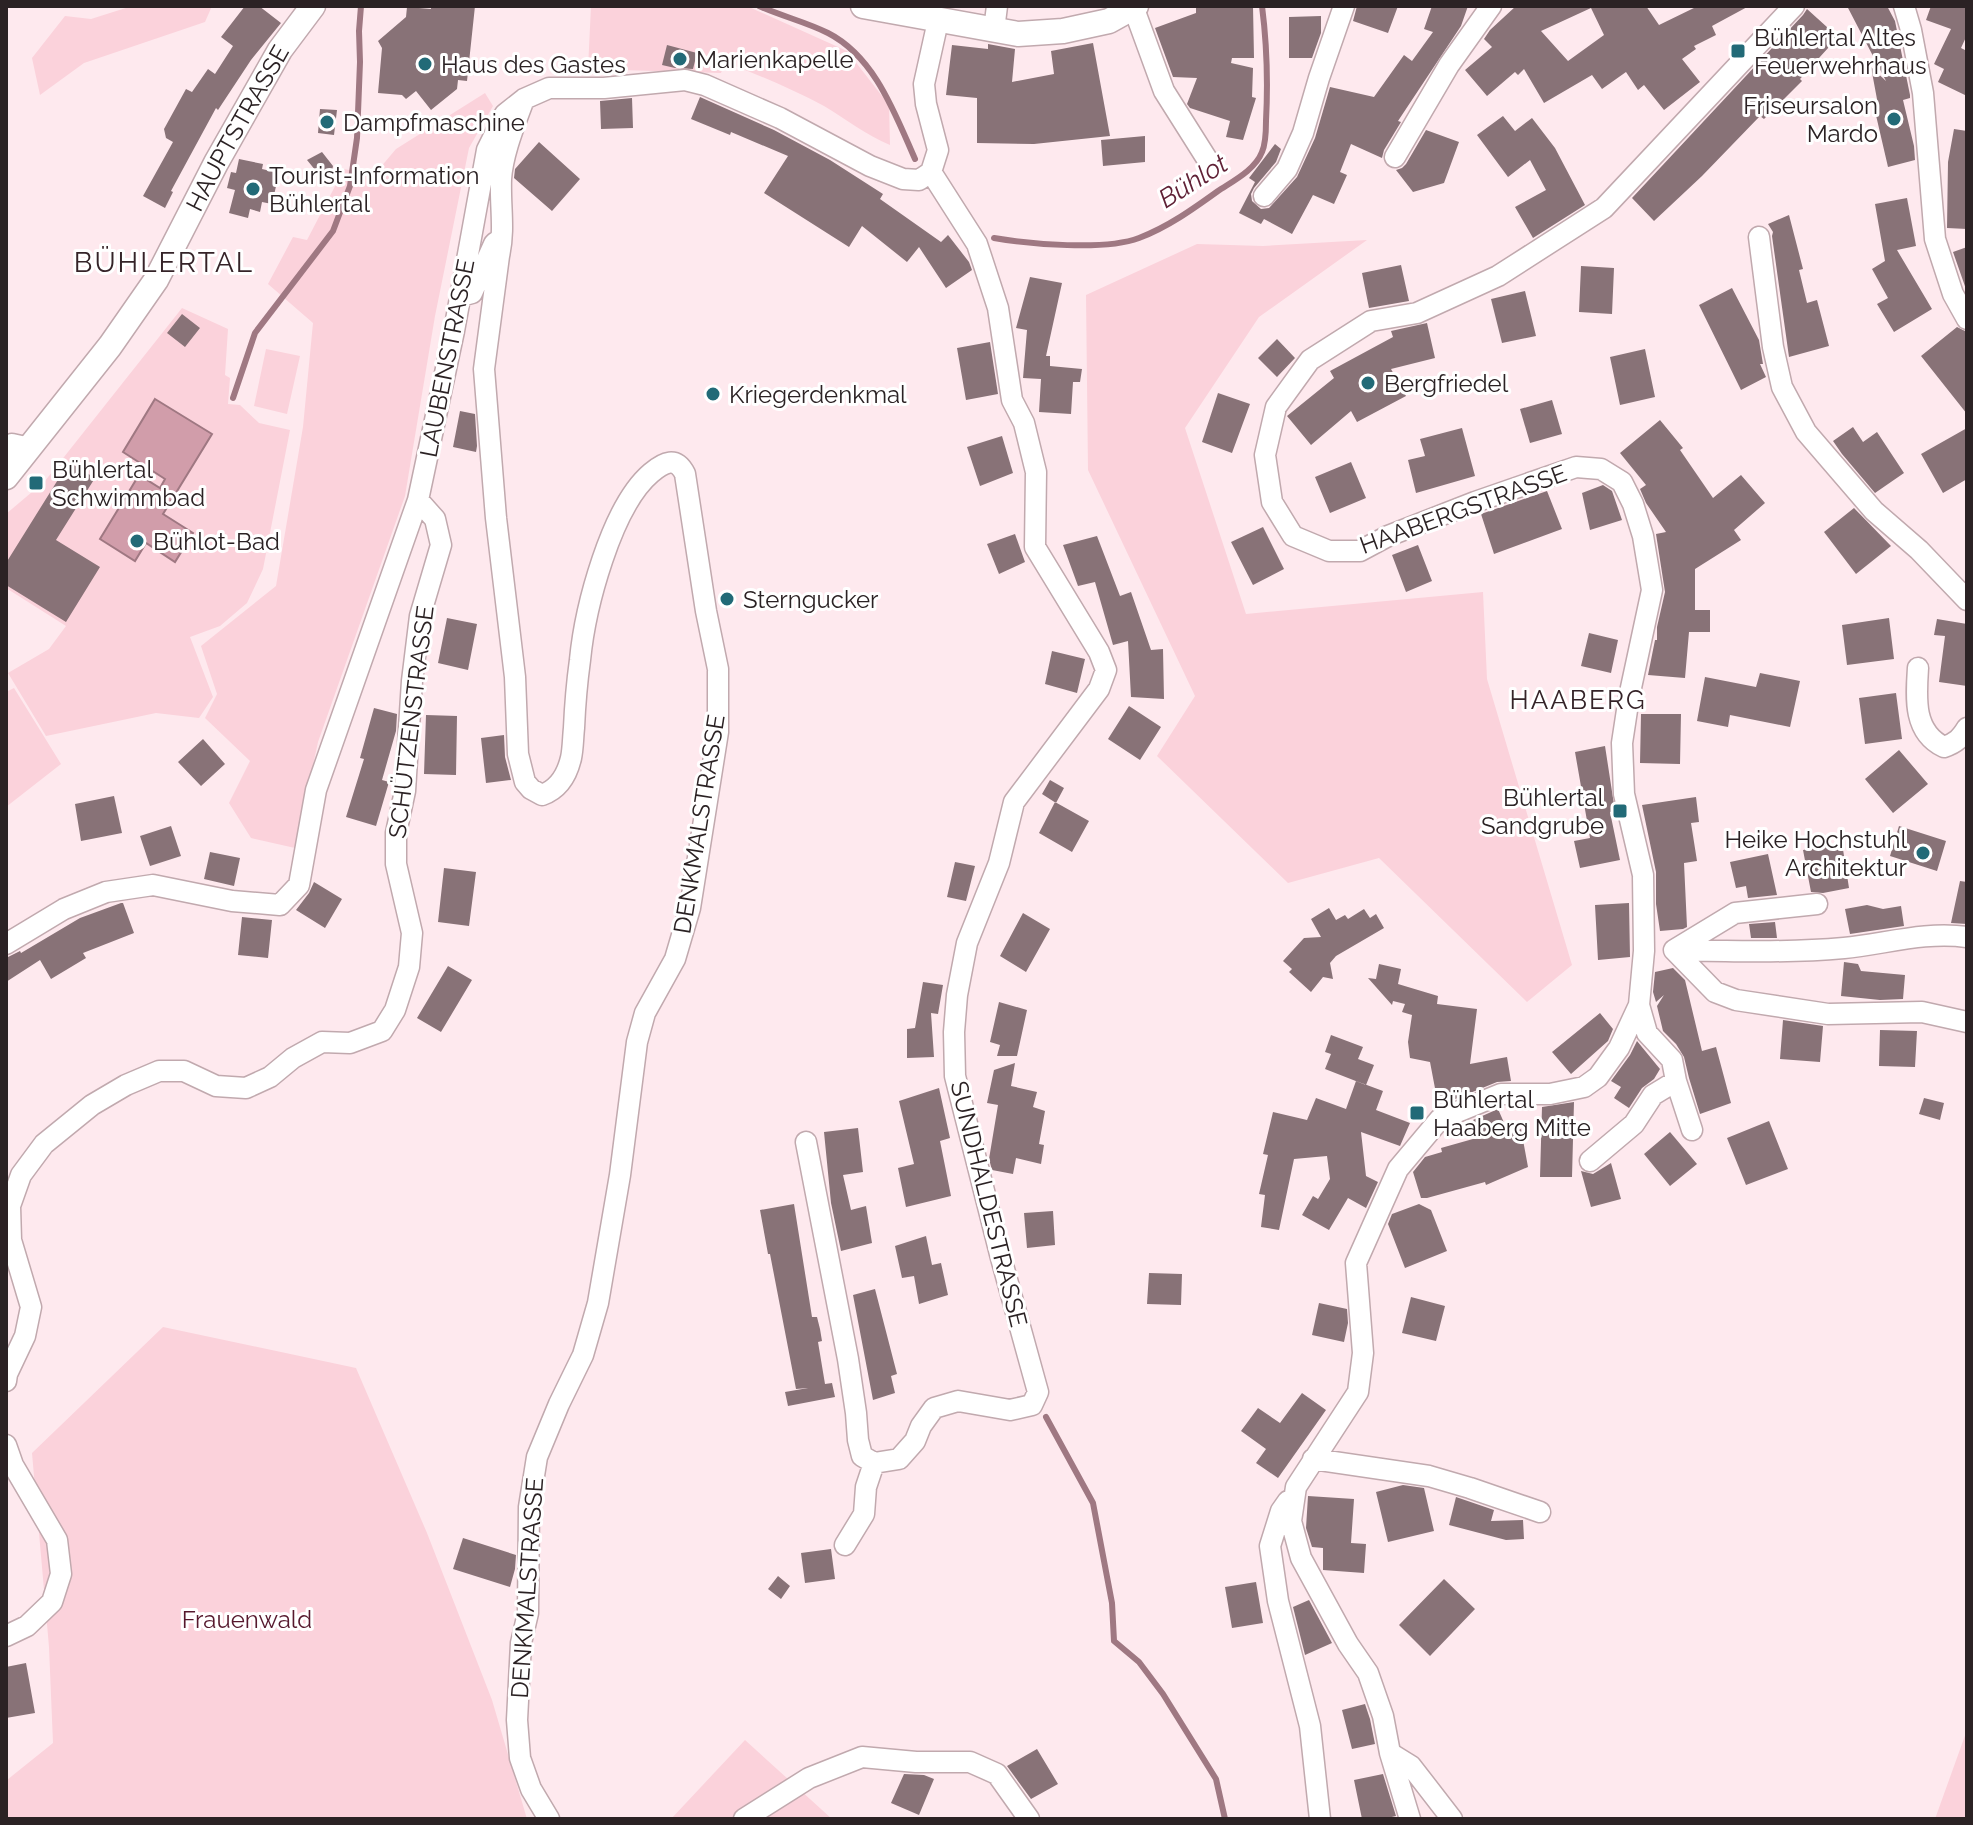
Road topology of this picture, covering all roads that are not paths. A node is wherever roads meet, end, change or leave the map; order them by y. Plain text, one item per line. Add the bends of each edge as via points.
1 (313, 6) edge
2 (863, 6) edge
3 (1344, 6) edge
4 (1491, 6) edge
5 (1794, 6) edge
6 (1904, 6) edge
7 (1135, 7) edge
8 (995, 18) edge
9 (938, 21) junction
10 (524, 99) junction
11 (1395, 157) dead end
12 (1212, 167) dead end
13 (931, 172) junction
14 (1264, 196) dead end
15 (1759, 237) dead end
16 (503, 238) junction
17 (460, 297) junction
18 (1967, 319) edge
19 (18, 450) edge
20 (6, 477) edge
21 (418, 500) junction
22 (1967, 600) edge
23 (1918, 668) dead end
24 (1967, 728) edge
25 (1817, 904) dead end
26 (1967, 937) edge
27 (6, 944) edge
28 (1674, 950) junction
29 (1644, 951) junction
30 (1639, 1005) junction
31 (1967, 1022) edge
32 (1676, 1081) junction
33 (1692, 1130) dead end
34 (806, 1142) dead end
35 (1590, 1161) dead end
36 (6, 1381) edge
37 (6, 1445) edge
38 (1313, 1459) junction
39 (874, 1463) junction
40 (1296, 1487) junction
41 (1540, 1512) dead end
42 (845, 1545) dead end
43 (6, 1636) edge
44 (1390, 1753) junction
45 (549, 1819) edge
46 (744, 1819) edge
47 (1029, 1819) edge
48 (1320, 1819) edge
49 (1410, 1819) edge
50 (1452, 1819) edge

1 - 19 main road, HAUPTSTRASSE via 280,50 156,280 110,346
2 - 9 main road
3 - 14 street via 1303,133 1287,169
4 - 11 street
5 - 29 street, HAABERGSTRASSE via 1604,208 1498,276 1417,313 1371,321 1310,360 1276,407 1265,455 1272,502 1293,536 1329,551 1360,551 1576,467 1601,469 1622,482 1643,536 1652,590 1622,743 1624,794 1643,875
6 - 18 street via 1923,93 1935,239
7 - 8 main road via 1109,21 1063,31 1018,34
7 - 12 street via 1164,91
8 - 9 main road
9 - 13 street via 924,84 938,150
10 - 13 street via 549,88 685,80 743,101 903,179 919,180
10 - 16 street, DENKMALSTRASSE via 501,177
10 - 17 street, LAUBENSTRASSE via 505,114 487,150
13 - 39 street, SUNDHALDESTRASSE via 977,244 998,308 1012,400 1024,423 1036,472 1035,547 1106,670 1099,689 1014,802 999,863 967,943 957,995 955,1076 1038,1392 1032,1405 1010,1410 958,1401 934,1408 899,1459
15 - 22 street via 1782,387 1806,432 1874,511
16 - 17 street via 494,244 472,293
16 - 45 street, DENKMALSTRASSE via 484,369 518,754 525,782 542,795 564,777 571,757 587,617 603,559 643,479 662,463 681,465 685,474 718,669 718,732 690,908 675,959 645,1013 637,1042 598,1303 583,1355 537,1457 529,1507 528,1613 517,1720 520,1758
17 - 21 street, LAUBENSTRASSE
19 - 20 main road, HAUPTSTRASSE
21 - 27 street, LAUBENSTRASSE via 316,790 299,885 280,905 153,885 106,892 64,909
21 - 36 street, SCHÜTZENSTRASSE via 435,519 441,545 420,616 405,791 396,833 396,864 412,933 409,967 395,1010 382,1031 350,1043 322,1042 246,1088 216,1086 184,1071 159,1071 92,1105 44,1144 21,1175 10,1206 11,1240 31,1307
23 - 24 street via 1917,714 1929,736 1944,747
25 - 28 street via 1735,913
26 - 28 street via 1922,936 1788,951
28 - 29 street
28 - 31 street via 1715,992 1736,1000 1828,1014 1922,1012
29 - 30 street, HAABERGSTRASSE
30 - 32 street, HAABERGSTRASSE via 1647,1033 1672,1060
30 - 38 street, HAABERGSTRASSE via 1619,1048 1584,1087 1550,1094 1501,1094 1440,1119 1398,1169 1356,1263 1363,1353 1358,1392
32 - 33 street, HAABERGSTRASSE
32 - 35 street via 1653,1095 1634,1124
34 - 39 street via 848,1359 858,1440 862,1456
37 - 43 street via 57,1540 61,1574 52,1602 27,1626
38 - 40 street, HAABERGSTRASSE
38 - 41 street via 1429,1476
39 - 42 street via 864,1514
40 - 44 street, HAABERGSTRASSE via 1291,1521 1301,1558 1368,1673
40 - 48 street via 1281,1511 1270,1546 1278,1601 1310,1726
44 - 49 street, HAABERGSTRASSE
44 - 50 street via 1411,1766
46 - 47 street via 809,1778 862,1757 970,1762 997,1774

